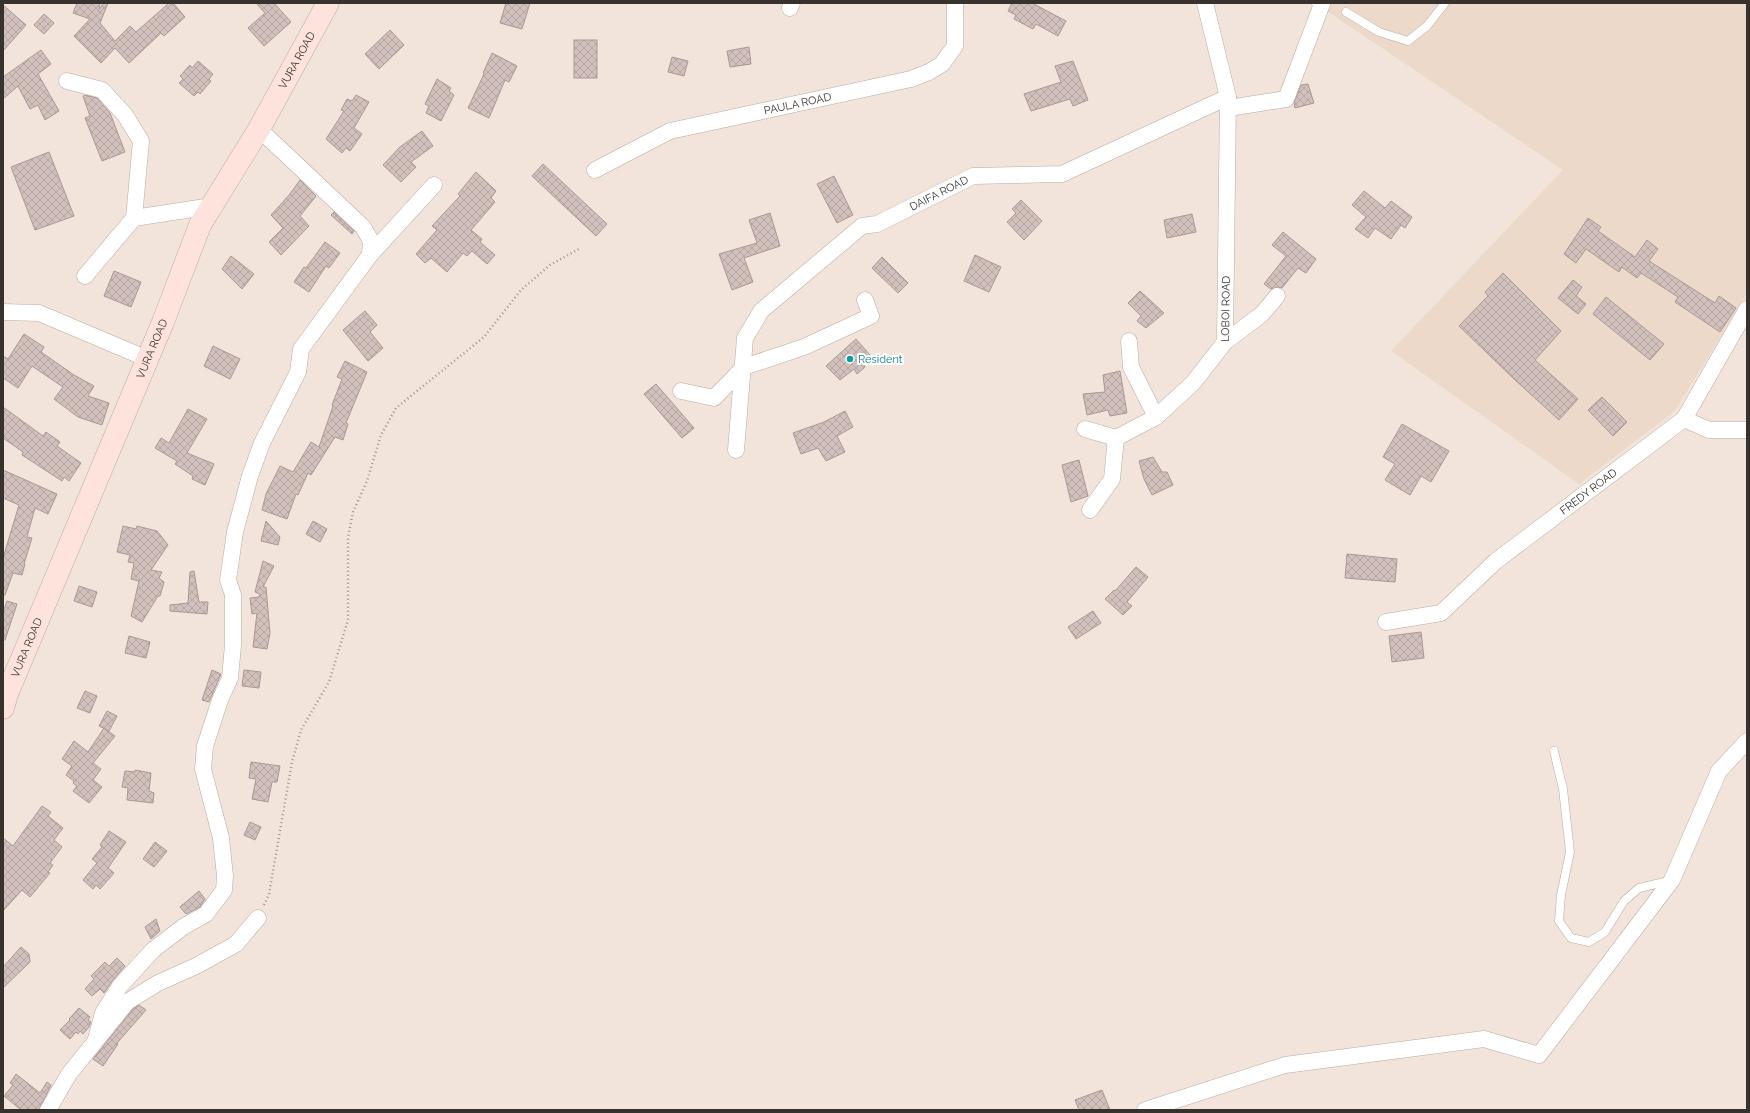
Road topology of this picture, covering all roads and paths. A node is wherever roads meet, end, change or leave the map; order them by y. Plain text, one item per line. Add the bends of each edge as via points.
1 (328, 3) edge
2 (955, 3) edge
3 (1205, 3) edge
4 (1320, 3) edge
5 (1445, 3) edge
6 (1346, 12) dead end
7 (67, 81) dead end
8 (1229, 103) junction
9 (258, 129) junction
10 (595, 170) dead end
11 (434, 185) dead end
12 (212, 206) junction
13 (134, 218) junction
14 (579, 249) dead end
15 (370, 255) junction
16 (85, 276) dead end
17 (1277, 296) dead end
18 (865, 300) dead end
19 (1747, 309) edge
20 (3, 312) edge
21 (1130, 341) dead end
22 (1225, 342) junction
23 (148, 359) junction
24 (744, 367) junction
25 (681, 391) dead end
26 (1156, 417) junction
27 (1684, 419) junction
28 (1085, 429) dead end
29 (1747, 430) edge
30 (1116, 438) junction
31 (736, 450) dead end
32 (1090, 510) dead end
33 (1386, 622) dead end
34 (3, 708) edge
35 (1747, 741) edge
36 (1554, 751) dead end
37 (1672, 880) junction
38 (258, 918) joint
39 (96, 1039) junction
40 (48, 1110) edge
41 (1145, 1110) edge

1 - 9 street, VURA ROAD
2 - 10 street, PAULA ROAD via 955,46 942,64 930,72 911,79 670,131
3 - 8 street
4 - 8 street, DAIFA ROAD via 1322,4 1286,99
5 - 6 lane via 1427,26 1408,41 1379,32
7 - 13 street via 102,90 125,114 141,141
8 - 22 street, LOBOI ROAD
8 - 24 street, DAIFA ROAD via 1062,174 973,176 877,224 862,226 761,311 746,338
9 - 12 street, VURA ROAD
9 - 15 street via 363,227 371,241
11 - 15 street
12 - 13 street
12 - 23 street, VURA ROAD via 200,224
13 - 16 street
14 - 38 path via 550,266 521,290 484,337 396,408 381,435 367,481 353,512 348,537 348,620 329,682 301,730 292,762 269,894
15 - 39 street via 301,349 298,372 262,443 235,532 228,580 233,595 230,678 205,746 204,769 221,838 224,890 206,914 183,927 153,950 120,986 103,1013
17 - 22 street via 1262,314
18 - 24 street via 871,316 804,347
19 - 27 street, FREDY ROAD
20 - 23 street via 39,312
21 - 26 street via 1131,367
22 - 26 street, LOBOI ROAD via 1193,383
23 - 34 street, VURA ROAD
24 - 25 street via 714,398
24 - 31 street, DAIFA ROAD
26 - 30 street, LOBOI ROAD
27 - 29 street via 1709,430
27 - 33 street, FREDY ROAD via 1496,561 1441,613
28 - 30 street
30 - 32 street via 1112,479
35 - 37 street via 1719,771
36 - 37 lane via 1563,789 1570,852 1561,895 1559,920 1571,938 1589,942 1605,932 1624,901 1640,888
37 - 41 street via 1539,1055 1484,1039 1285,1065
38 - 39 street via 236,944 158,983 127,1002
39 - 40 street via 69,1074

